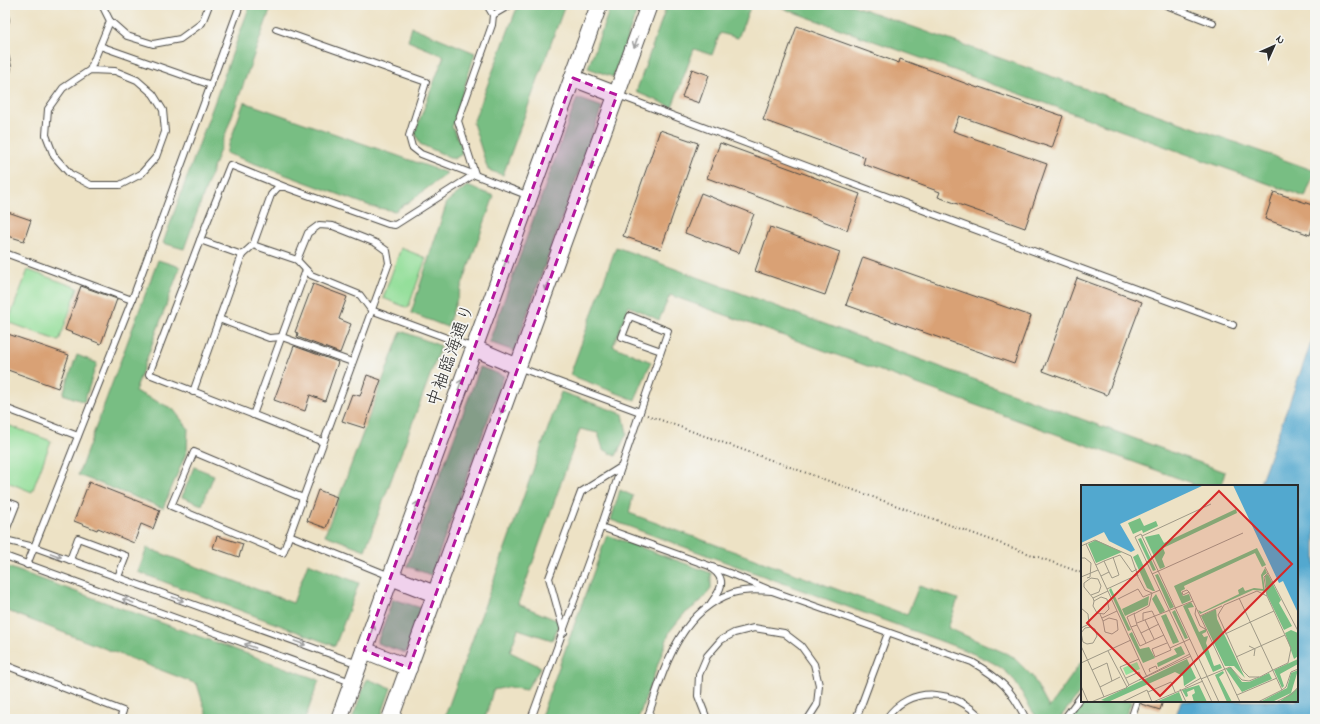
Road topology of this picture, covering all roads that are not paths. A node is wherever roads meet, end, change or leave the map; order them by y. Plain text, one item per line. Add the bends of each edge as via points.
1 (102, 5) edge
2 (209, 5) edge
3 (240, 5) edge
4 (487, 5) edge
5 (510, 5) edge
6 (599, 5) edge
7 (649, 5) edge
8 (1166, 5) edge
9 (493, 15) junction
10 (5, 16) edge
11 (110, 21) junction
12 (5, 23) edge
13 (1213, 23) dead end
14 (276, 29) dead end
15 (100, 46) junction
16 (5, 55) edge
17 (90, 70) junction
18 (572, 78) junction
19 (5, 83) edge
20 (211, 85) junction
21 (617, 95) junction
22 (475, 174) junction
23 (285, 187) junction
24 (530, 196) junction
25 (200, 240) junction
26 (253, 245) junction
27 (5, 254) edge
28 (242, 255) junction
29 (297, 260) junction
30 (306, 270) junction
31 (132, 300) junction
32 (371, 310) junction
33 (219, 319) junction
34 (1233, 325) dead end
35 (282, 337) junction
36 (474, 348) junction
37 (661, 351) junction
38 (352, 362) junction
39 (518, 367) junction
40 (193, 392) junction
41 (5, 408) edge
42 (640, 412) junction
43 (253, 416) junction
44 (78, 436) junction
45 (323, 442) junction
46 (621, 467) junction
47 (303, 498) junction
48 (5, 501) edge
49 (601, 526) junction
50 (5, 533) edge
51 (289, 535) junction
52 (5, 540) edge
53 (34, 547) junction
54 (5, 556) edge
55 (70, 560) junction
56 (28, 565) junction
57 (708, 566) junction
58 (118, 577) junction
59 (391, 577) junction
60 (772, 591) junction
61 (435, 594) junction
62 (709, 604) junction
63 (564, 632) junction
64 (888, 633) junction
65 (361, 657) junction
66 (5, 665) edge
67 (409, 668) junction
68 (352, 683) junction
69 (1081, 696) edge
70 (1137, 702) edge
71 (120, 719) edge
72 (339, 719) edge
73 (390, 719) edge
74 (531, 719) edge
75 (647, 719) edge
76 (707, 719) edge
77 (808, 719) edge
78 (856, 719) edge
79 (886, 719) edge
80 (982, 719) edge
81 (1026, 719) edge
82 (1064, 719) edge
83 (1131, 719) edge

1 - 11 lane
2 - 11 lane via 202,23 180,39 153,44 127,36
3 - 20 lane
4 - 9 lane
5 - 9 lane
6 - 18 street, 中袖臨海通り
7 -> 21 street
8 - 13 lane
9 - 22 lane via 492,26 458,121
10 - 12 lane
11 - 15 lane
14 - 22 lane via 426,82 409,136 412,147 421,154
15 - 17 lane
15 - 20 lane
16 - 19 lane via 8,67
17 - 17 lane via 115,71 137,80 153,94 163,110 165,132 156,157 141,174 120,185 91,185 70,174 54,156 46,135 48,109 62,88
18 - 21 street
18 - 24 street, 中袖臨海通り
20 - 31 lane
21 - 34 lane
21 -> 39 street
22 - 23 lane via 395,225
22 - 24 lane
23 - 25 lane via 230,165
23 - 26 lane via 278,187 271,195
36 -> 24 street, 中袖臨海通り
25 - 28 lane
25 - 40 lane via 150,374
26 - 28 lane
26 - 29 lane
27 - 31 lane
28 - 33 lane
29 - 30 lane
29 - 32 lane via 308,233 320,225 333,226 376,243 387,251 389,263
30 - 32 lane via 311,275 360,295
30 - 35 lane
31 - 44 lane
32 - 36 lane
32 - 38 lane
33 - 35 lane via 269,338
33 - 40 lane
35 - 38 lane
35 - 43 lane
36 - 39 street
59 -> 36 street, 中袖臨海通り
37 - 37 lane via 668,331 630,316 622,337
37 - 42 lane
38 - 45 lane
39 - 42 lane
39 -> 61 street
40 - 43 lane
41 - 44 lane
42 - 46 lane
43 - 45 lane
44 - 53 lane
45 - 47 lane
46 - 49 lane
46 - 63 lane via 581,492 549,578
47 - 51 lane
47 - 51 lane via 194,452 171,506 283,553
48 - 50 lane via 16,505
49 - 57 lane
49 - 63 lane
51 - 59 lane
52 - 53 lane
53 -> 55 lane
53 - 56 lane
54 - 56 lane
55 - 58 lane
55 - 58 lane via 78,538 126,556
68 -> 56 lane
57 - 60 lane
57 - 62 lane via 718,573 721,579 721,587
58 -> 65 lane
59 - 61 street
65 -> 59 street, 中袖臨海通り
60 - 62 lane via 733,593
60 - 64 lane
61 - 67 street
62 - 75 lane via 697,613 685,629 667,661
63 - 74 lane
64 - 78 lane
64 - 81 lane via 972,662 990,673 1007,687
65 - 67 street
65 - 68 street, 中袖臨海通り
66 - 71 lane via 123,711
67 - 73 street
68 - 72 street, 中袖臨海通り
69 - 82 lane
70 - 83 lane
76 - 77 lane via 698,696 699,675 707,656 721,640 734,633 754,628 784,634 801,646 814,664 819,685 816,704
79 - 80 lane via 892,710 910,698 922,695 943,695 958,699

